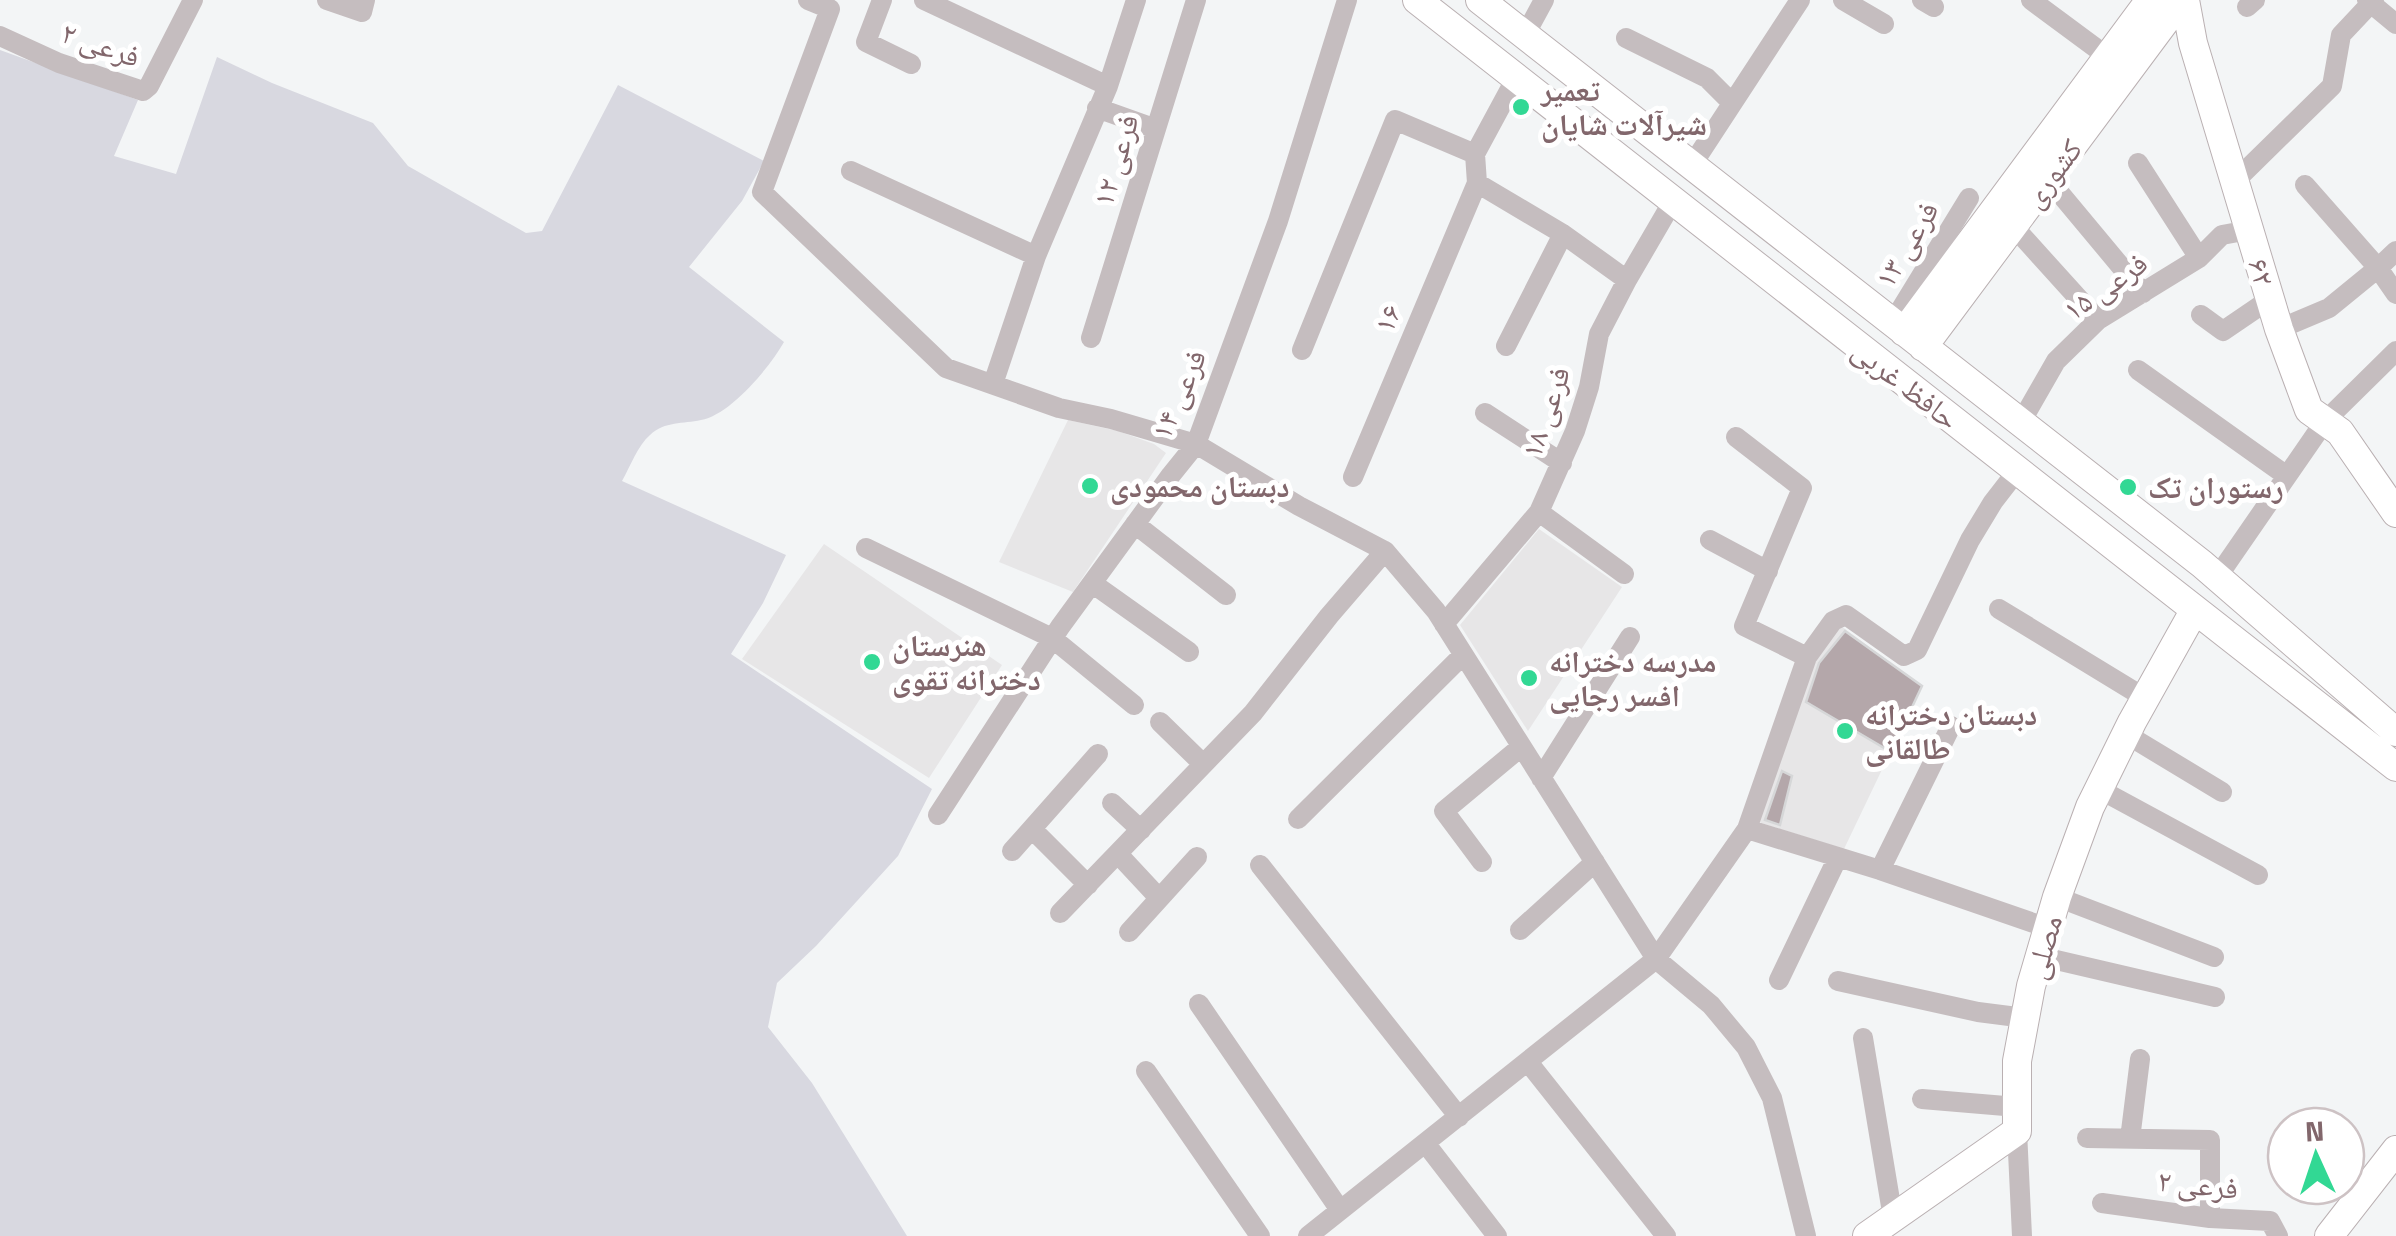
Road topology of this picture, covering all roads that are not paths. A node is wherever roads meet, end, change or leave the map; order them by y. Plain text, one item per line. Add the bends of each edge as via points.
1 (194, 0) edge
2 (365, 0) edge
3 (808, 0) edge
4 (882, 0) edge
5 (924, 0) edge
6 (1136, 0) edge
7 (1196, 0) edge
8 (1347, 0) edge
9 (1416, 0) edge
10 (1480, 0) edge
11 (1544, 0) edge
12 (1800, 0) edge
13 (1843, 0) edge
14 (2031, 0) edge
15 (2150, 0) edge
16 (2183, 0) edge
17 (2371, 1) edge
18 (335, 4) edge
19 (1884, 24) dead end
20 (2396, 24) edge
21 (0, 36) edge
22 (1525, 36) junction
23 (1626, 38) dead end
24 (2108, 57) junction
25 (912, 64) dead end
26 (1516, 78) junction
27 (1108, 86) junction
28 (1732, 103) junction
29 (1097, 108) junction
30 (1156, 129) junction
31 (2138, 163) dead end
32 (1692, 165) junction
33 (1476, 168) junction
34 (851, 171) dead end
35 (2048, 179) junction
36 (2234, 180) junction
37 (2305, 185) dead end
38 (1969, 198) dead end
39 (1672, 201) junction
40 (2013, 226) junction
41 (2249, 230) junction
42 (1563, 234) junction
43 (2396, 250) edge
44 (1036, 256) junction
45 (2200, 258) junction
46 (2378, 268) junction
47 (1831, 274) junction
48 (1627, 280) junction
49 (2142, 293) junction
50 (2396, 294) edge
51 (2270, 299) junction
52 (1805, 305) junction
53 (2201, 315) dead end
54 (2098, 320) junction
55 (1899, 327) junction
56 (2279, 329) junction
57 (1091, 338) dead end
58 (1847, 338) junction
59 (1506, 346) dead end
60 (1302, 350) dead end
61 (2396, 351) edge
62 (2138, 370) dead end
63 (994, 384) junction
64 (1485, 412) dead end
65 (2324, 421) junction
66 (2020, 422) junction
67 (1736, 437) dead end
68 (1196, 444) junction
69 (1562, 462) junction
70 (2016, 471) junction
71 (2287, 476) junction
72 (1353, 477) dead end
73 (2387, 480) edge
74 (1539, 512) junction
75 (2396, 514) edge
76 (1135, 524) junction
77 (1710, 540) dead end
78 (866, 548) dead end
79 (1385, 552) junction
80 (1768, 571) junction
81 (1624, 574) dead end
82 (2218, 576) junction
83 (1092, 583) junction
84 (1226, 596) dead end
85 (1998, 609) dead end
86 (2194, 610) junction
87 (1444, 624) junction
88 (1630, 637) dead end
89 (1052, 638) junction
90 (1189, 652) dead end
91 (1462, 655) junction
92 (1807, 657) junction
93 (2146, 698) junction
94 (1134, 705) dead end
95 (1160, 722) dead end
96 (2364, 723) junction
97 (1951, 726) dead end
98 (2396, 732) edge
99 (2126, 734) junction
100 (1521, 747) junction
101 (1098, 754) dead end
102 (1204, 764) junction
103 (2396, 767) edge
104 (1541, 778) junction
105 (2098, 789) junction
106 (2222, 792) dead end
107 (1112, 803) dead end
108 (938, 815) dead end
109 (1298, 820) dead end
110 (1747, 828) junction
111 (1032, 829) junction
112 (1141, 830) junction
113 (1012, 851) dead end
114 (1118, 854) junction
115 (1197, 857) dead end
116 (1838, 857) junction
117 (1482, 862) dead end
118 (1595, 862) junction
119 (1260, 864) dead end
120 (1880, 870) junction
121 (2258, 876) dead end
122 (1088, 885) junction
123 (2057, 897) junction
124 (1159, 898) junction
125 (1060, 913) dead end
126 (2048, 928) junction
127 (1520, 930) dead end
128 (1128, 932) dead end
129 (2039, 956) junction
130 (2214, 956) dead end
131 (1656, 958) junction
132 (1779, 980) dead end
133 (1838, 981) dead end
134 (2215, 997) dead end
135 (1199, 1004) dead end
136 (2024, 1018) junction
137 (1862, 1038) dead end
138 (2140, 1059) dead end
139 (1528, 1062) junction
140 (1146, 1071) dead end
141 (1922, 1099) dead end
142 (1460, 1117) junction
143 (2017, 1119) junction
144 (2087, 1138) dead end
145 (2130, 1139) junction
146 (1426, 1144) junction
147 (2396, 1150) edge
148 (2102, 1203) dead end
149 (1340, 1210) junction
150 (1893, 1218) junction
151 (2210, 1218) junction
152 (1260, 1236) edge
153 (1308, 1236) edge
154 (1497, 1236) edge
155 (1666, 1236) edge
156 (1806, 1236) edge
157 (1867, 1236) edge
158 (2022, 1236) edge
159 (2278, 1236) edge
160 (2329, 1236) edge

1 - 21 street, فرعی ۲ via 143,91
2 - 18 street via 362,12
3 - 63 street via 830,9 762,192 946,368
4 - 25 street via 866,42
5 - 27 street
6 - 27 street
7 - 30 street, فرعی ۱۲
8 - 68 street, فرعی ۱۴ via 1278,221
9 - 26 main road, حافظ غربی
10 - 22 main road, حافظ غربی
11 - 22 street
12 - 28 street
13 - 19 street
14 - 24 street
15 - 24 main road, کشوری
16 - 35 main road, کشوری
16 - 36 main road, ۶۲
17 - 20 street
17 - 36 street via 2341,35 2332,86
22 - 32 main road, حافظ غربی
23 - 28 street via 1706,78
24 - 55 main road, کشوری
26 - 33 street, ۱۶
26 - 39 main road, حافظ غربی
27 - 29 street
28 - 32 street
29 - 30 street
29 - 44 street
30 - 57 street, فرعی ۱۲
31 - 45 street
32 - 47 main road, حافظ غربی
33 - 42 street
33 - 60 street via 1395,120
33 - 72 street, ۱۶
34 - 44 street
35 - 40 main road, کشوری
35 - 49 street
36 - 41 main road, ۶۲
37 - 46 street
38 - 55 street, فرعی ۱۳
39 - 48 street, فرعی ۱۸
39 - 52 main road, حافظ غربی
40 - 54 street
40 - 55 main road, کشوری
41 - 45 street, فرعی ۱۵ via 2222,235
41 - 51 main road, ۶۲
42 - 48 street
42 - 59 street
43 - 46 street
44 - 63 street
45 - 49 street, فرعی ۱۵
46 - 50 street
46 - 56 street via 2329,308
47 - 52 main road via 1829,293
47 - 55 main road, حافظ غربی
48 - 69 street, فرعی ۱۸ via 1600,334
49 - 54 street, فرعی ۱۵
51 - 53 street via 2223,331
51 - 56 main road, ۶۲
52 - 58 main road, حافظ غربی
54 - 66 street, فرعی ۱۵ via 2056,361
55 - 58 main road via 1862,310 1852,317
55 - 66 main road, حافظ غربی
56 - 65 main road, ۶۲ via 2309,410
58 - 70 main road, حافظ غربی
61 - 65 street
62 - 71 street
63 - 68 street
64 - 69 street
65 - 71 street
65 - 73 main road, ۶۲
66 - 82 main road, حافظ غربی
67 - 80 street via 1802,488
68 - 76 street, فرعی ۱۴
68 - 79 street
69 - 74 street, فرعی ۱۸
70 - 86 main road, حافظ غربی
70 - 92 street via 1970,540 1917,650 1904,656 1846,614
71 - 82 street
73 - 75 main road, ۶۲
74 - 81 street
74 - 87 street, فرعی ۱۸
76 - 83 street, فرعی ۱۴
76 - 84 street
77 - 80 street
78 - 89 street
79 - 87 street
79 - 102 street
80 - 92 street via 1744,626
82 - 96 main road, حافظ غربی
83 - 89 street, فرعی ۱۴
83 - 90 street
85 - 93 street
86 - 93 main road, مصلی
86 - 96 main road, حافظ غربی
87 - 91 street
88 - 104 street
89 - 94 street
89 - 108 street, فرعی ۱۴
91 - 100 street
91 - 109 street
92 - 110 street
93 - 99 main road, مصلی
95 - 102 street
96 - 98 main road, حافظ غربی
96 - 103 main road, حافظ غربی
97 - 120 street
99 - 105 main road, مصلی
99 - 106 street
100 - 104 street
100 - 117 street via 1444,810
101 - 111 street
102 - 112 street
104 - 118 street
105 - 121 street
105 - 123 main road, مصلی
107 - 112 street
110 - 116 street
110 - 131 street
111 - 113 street
111 - 122 street
112 - 114 street
114 - 122 street
114 - 124 street
115 - 124 street
116 - 120 street
116 - 132 street
118 - 127 street
118 - 131 street
119 - 142 street
120 - 126 street
122 - 125 street
123 - 126 main road, مصلی
123 - 130 street
124 - 128 street
126 - 129 main road, مصلی
129 - 134 street
129 - 136 main road, مصلی
131 - 139 street
131 - 156 street via 1711,1005 1746,1047 1772,1098
133 - 136 street
135 - 149 street
136 - 143 main road, مصلی via 2016,1061
137 - 150 street
138 - 145 street
139 - 142 street
139 - 155 street
140 - 152 street
141 - 143 street
142 - 146 street
143 - 150 main road
143 - 158 street
144 - 145 street
145 - 151 street via 2210,1140
146 - 149 street
146 - 154 street
147 - 160 main road
148 - 151 street, فرعی ۲
149 - 153 street
150 - 157 main road
151 - 159 street, فرعی ۲ via 2270,1221

